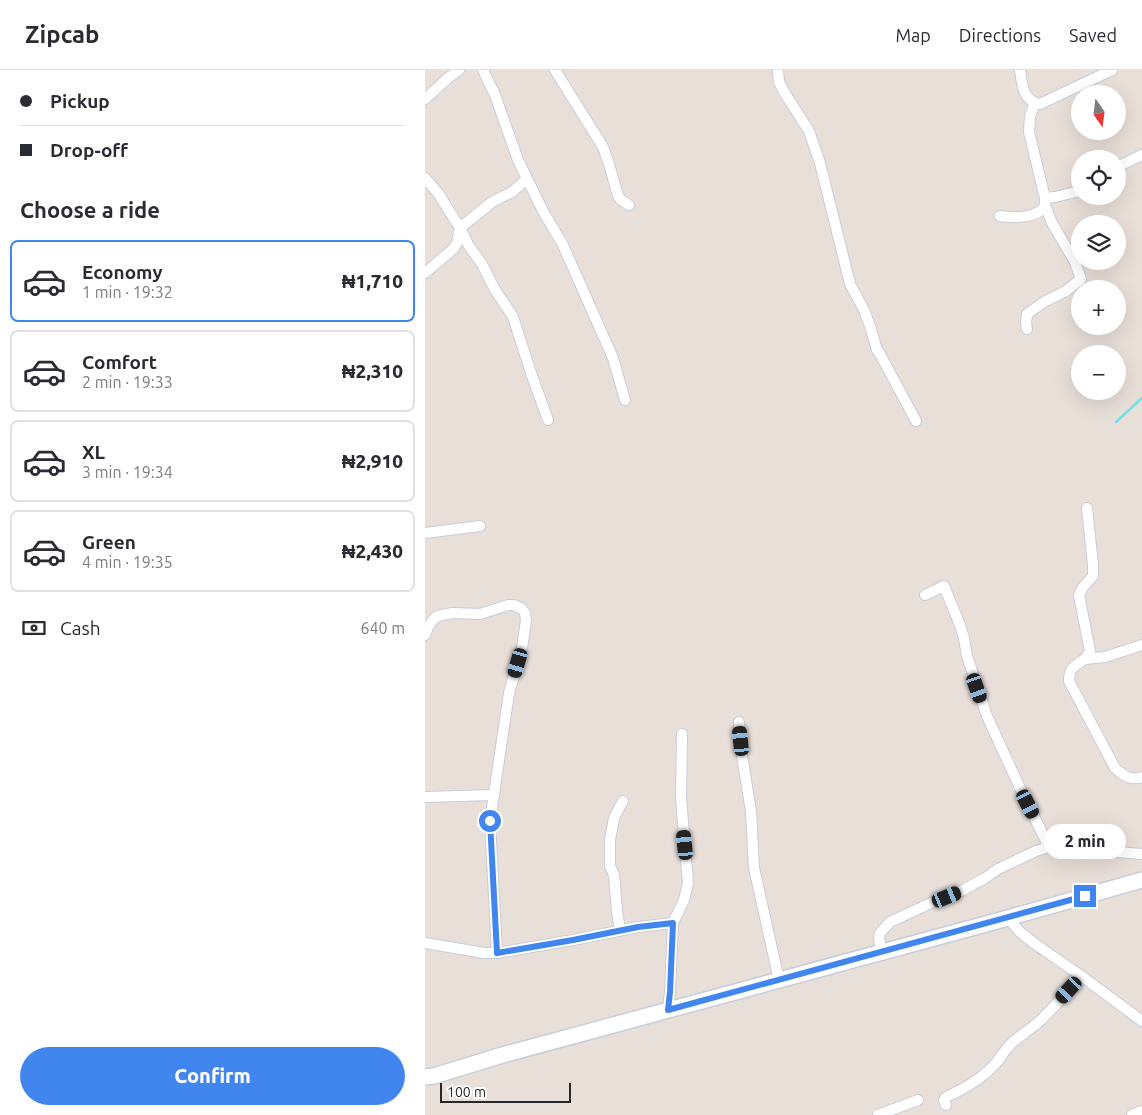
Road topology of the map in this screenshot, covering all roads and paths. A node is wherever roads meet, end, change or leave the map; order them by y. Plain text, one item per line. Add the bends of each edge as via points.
1 (459, 70) edge
2 (483, 70) edge
3 (555, 70) edge
4 (778, 70) edge
5 (1020, 70) edge
6 (1112, 70) edge
7 (425, 99) edge
8 (1035, 103) junction
9 (1142, 155) edge
10 (1126, 163) edge
11 (425, 178) edge
12 (527, 179) junction
13 (1071, 194) edge
14 (1045, 202) junction
15 (629, 205) dead end
16 (999, 216) dead end
17 (460, 228) junction
18 (425, 273) edge
19 (1027, 329) dead end
20 (625, 400) dead end
21 (548, 420) dead end
22 (916, 420) dead end
23 (1087, 508) dead end
24 (480, 526) dead end
25 (425, 533) edge
26 (925, 595) dead end
27 (425, 635) edge
28 (1142, 645) edge
29 (1085, 659) junction
30 (739, 722) dead end
31 (682, 734) dead end
32 (1142, 777) edge
33 (494, 796) junction
34 (425, 798) edge
35 (623, 801) dead end
36 (1049, 847) junction
37 (1142, 854) edge
38 (1142, 880) edge
39 (1008, 918) junction
40 (673, 923) junction
41 (620, 930) junction
42 (425, 943) edge
43 (881, 952) junction
44 (497, 953) junction
45 (1080, 974) junction
46 (779, 980) junction
47 (668, 1010) junction
48 (1142, 1021) edge
49 (425, 1077) edge
50 (918, 1100) dead end
51 (946, 1105) dead end
52 (1142, 1111) edge
53 (878, 1115) edge
54 (1132, 1115) edge

1 - 7 street
2 - 12 street
3 - 15 street via 603,147 618,196
4 - 22 street via 784,92 809,130 851,284 877,350
5 - 8 street via 1025,93
6 - 8 street via 1050,100
8 - 14 street via 1029,132
9 - 10 street
11 - 17 street
12 - 17 street
12 - 20 street via 563,245 594,314 613,358
13 - 14 street
14 - 16 street via 1039,212 1027,216
14 - 19 street via 1052,223 1081,279 1027,314
17 - 18 street via 453,250
17 - 21 street via 513,317
23 - 29 street via 1093,576 1079,595 1090,651
24 - 25 street
26 - 36 street via 944,586 964,638 987,716
27 - 33 street via 432,621 441,615 483,613 508,605 524,610 522,648 509,693
28 - 29 street via 1105,657
29 - 32 street via 1074,666 1069,673 1069,681 1115,768 1129,778
30 - 46 street via 751,811 754,868
31 - 40 street via 681,798 688,883
33 - 34 street
33 - 44 street via 490,821
35 - 41 street via 614,818 610,840 610,866
36 - 37 street via 1082,852
36 - 43 street via 890,922 880,932
38 - 39 main road
39 - 43 main road
39 - 45 street via 1035,944
40 - 41 street
40 - 47 street
41 - 44 street
42 - 44 street
43 - 46 main road
45 - 48 street
45 - 51 street via 1042,1019 1012,1043 996,1063 972,1083 946,1097
46 - 47 main road
47 - 49 main road
50 - 53 street
52 - 54 street

